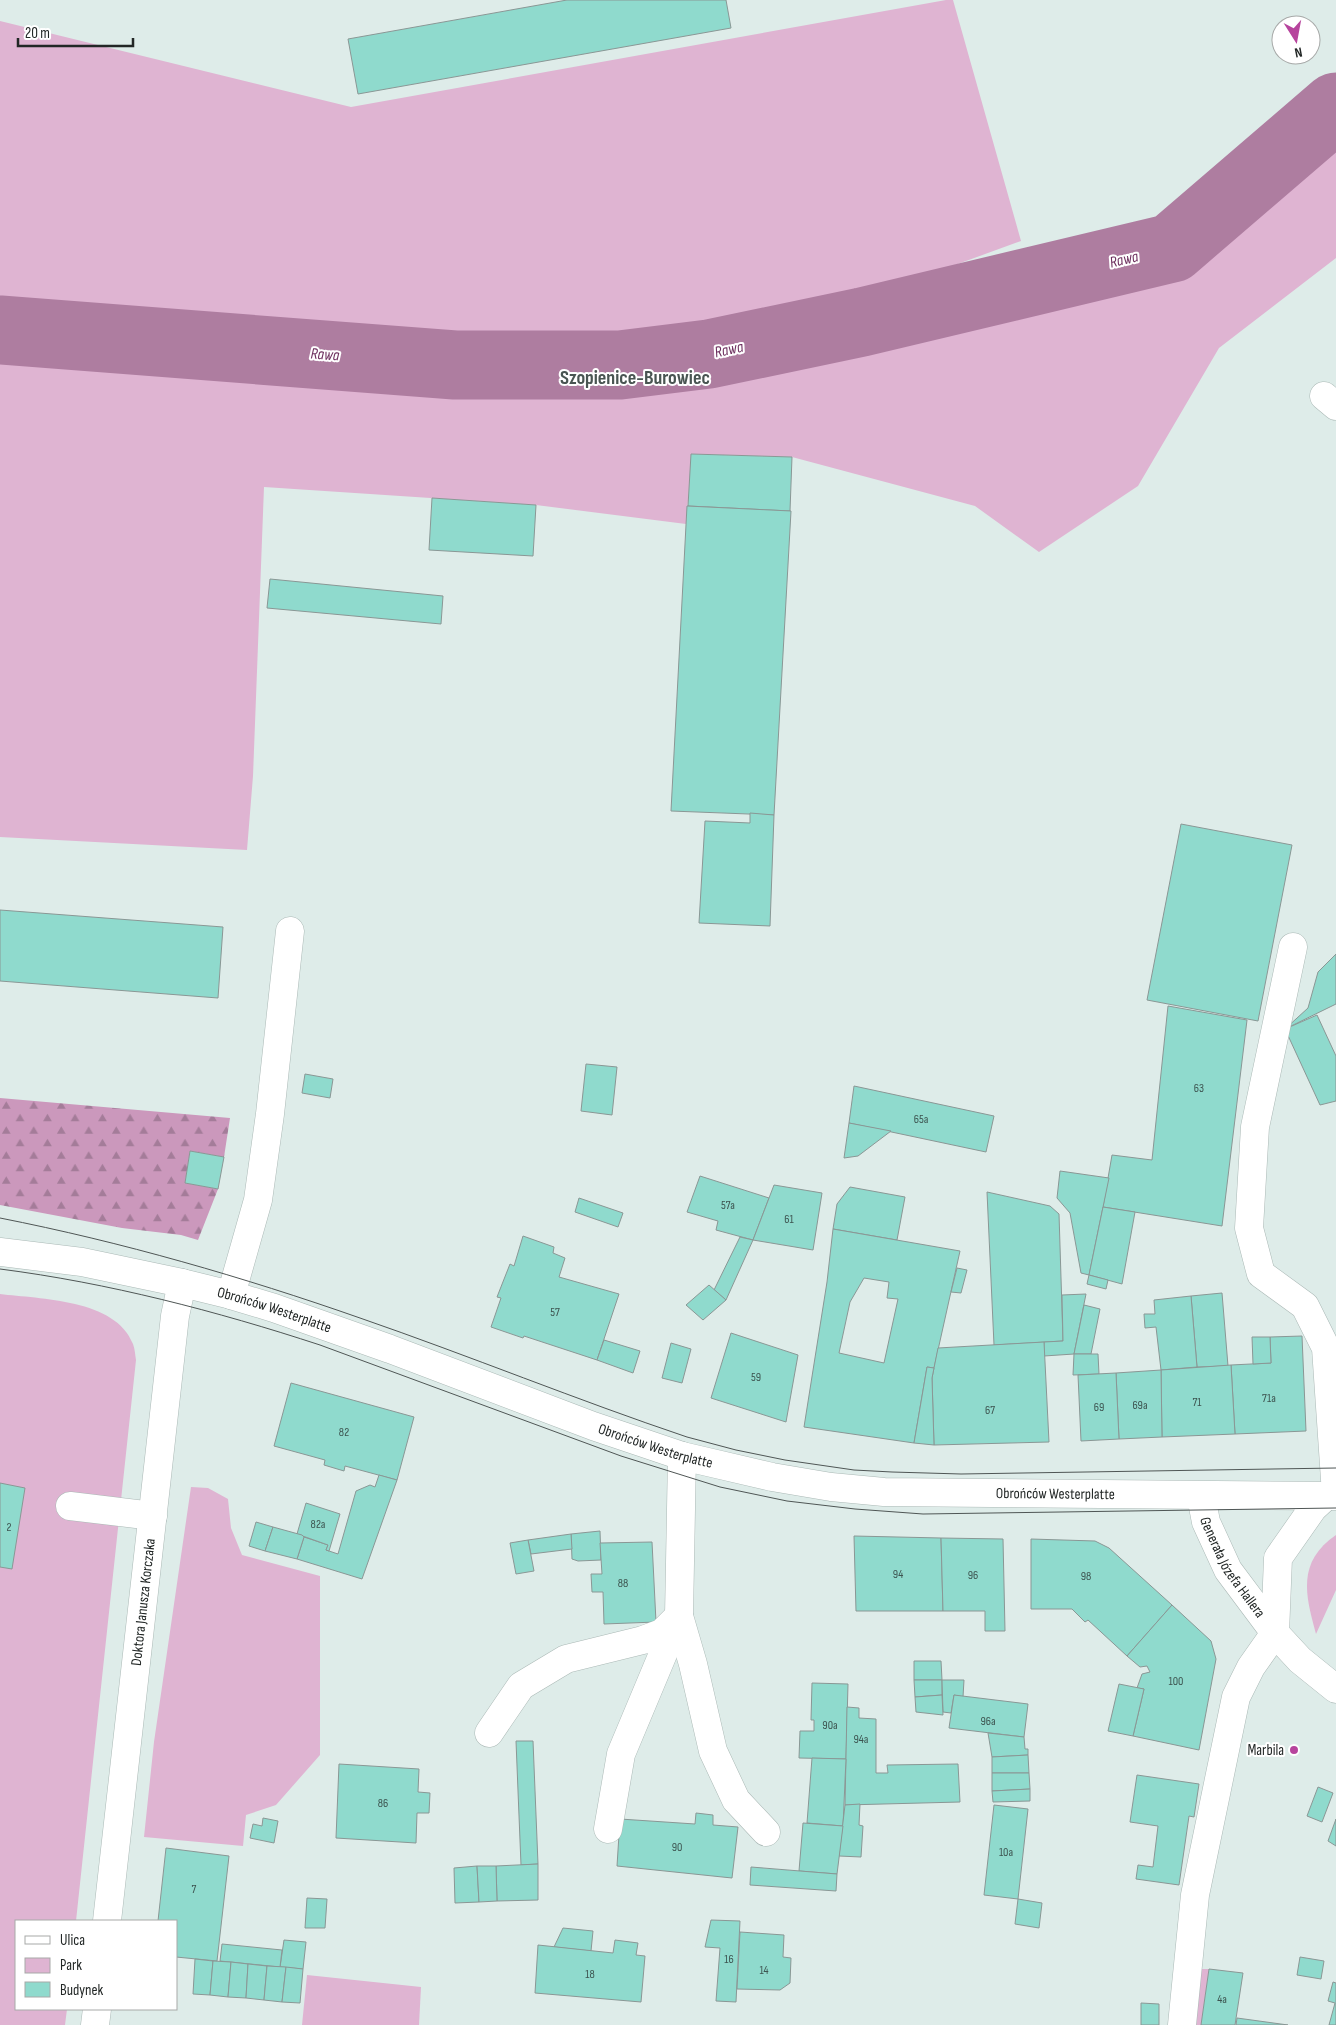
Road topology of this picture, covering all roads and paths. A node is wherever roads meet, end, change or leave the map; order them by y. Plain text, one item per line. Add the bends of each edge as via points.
1 (290, 931) dead end
2 (1294, 947) dead end
3 (0, 1252) edge
4 (182, 1283) junction
5 (231, 1295) junction
6 (682, 1456) junction
7 (1201, 1496) junction
8 (1332, 1496) edge
9 (70, 1506) dead end
10 (153, 1516) junction
11 (679, 1616) junction
12 (1276, 1633) junction
13 (1336, 1689) edge
14 (489, 1733) dead end
15 (608, 1829) dead end
16 (766, 1832) dead end
17 (108, 1920) edge
18 (97, 2010) edge
19 (95, 2025) edge
20 (1182, 2025) edge

1 - 5 street via 258,1200
2 - 8 street via 1255,1127 1249,1228 1261,1274 1306,1306 1326,1348
3 - 4 street, Obrońców Westerplatte via 82,1262
4 - 5 street, Obrońców Westerplatte
4 - 10 street, Doktora Janusza Korczaka via 175,1316
5 - 6 street, Obrońców Westerplatte via 390,1349
6 - 7 street, Obrońców Westerplatte via 772,1478 884,1492
6 - 11 street
7 - 8 street, Obrońców Westerplatte
7 - 12 street, Generała Józefa Hallera via 1206,1522 1228,1570
8 - 12 street, Generała Józefa Hallera via 1314,1508 1278,1558
9 - 10 street
10 - 17 street, Doktora Janusza Korczaka
11 - 14 street via 662,1632 643,1640 566,1659 521,1686
11 - 15 street via 620,1754
11 - 16 street via 713,1751 736,1800
12 - 13 street, Generała Józefa Hallera via 1300,1660
12 - 20 street via 1251,1667 1236,1698 1195,1895
18 - 19 street

